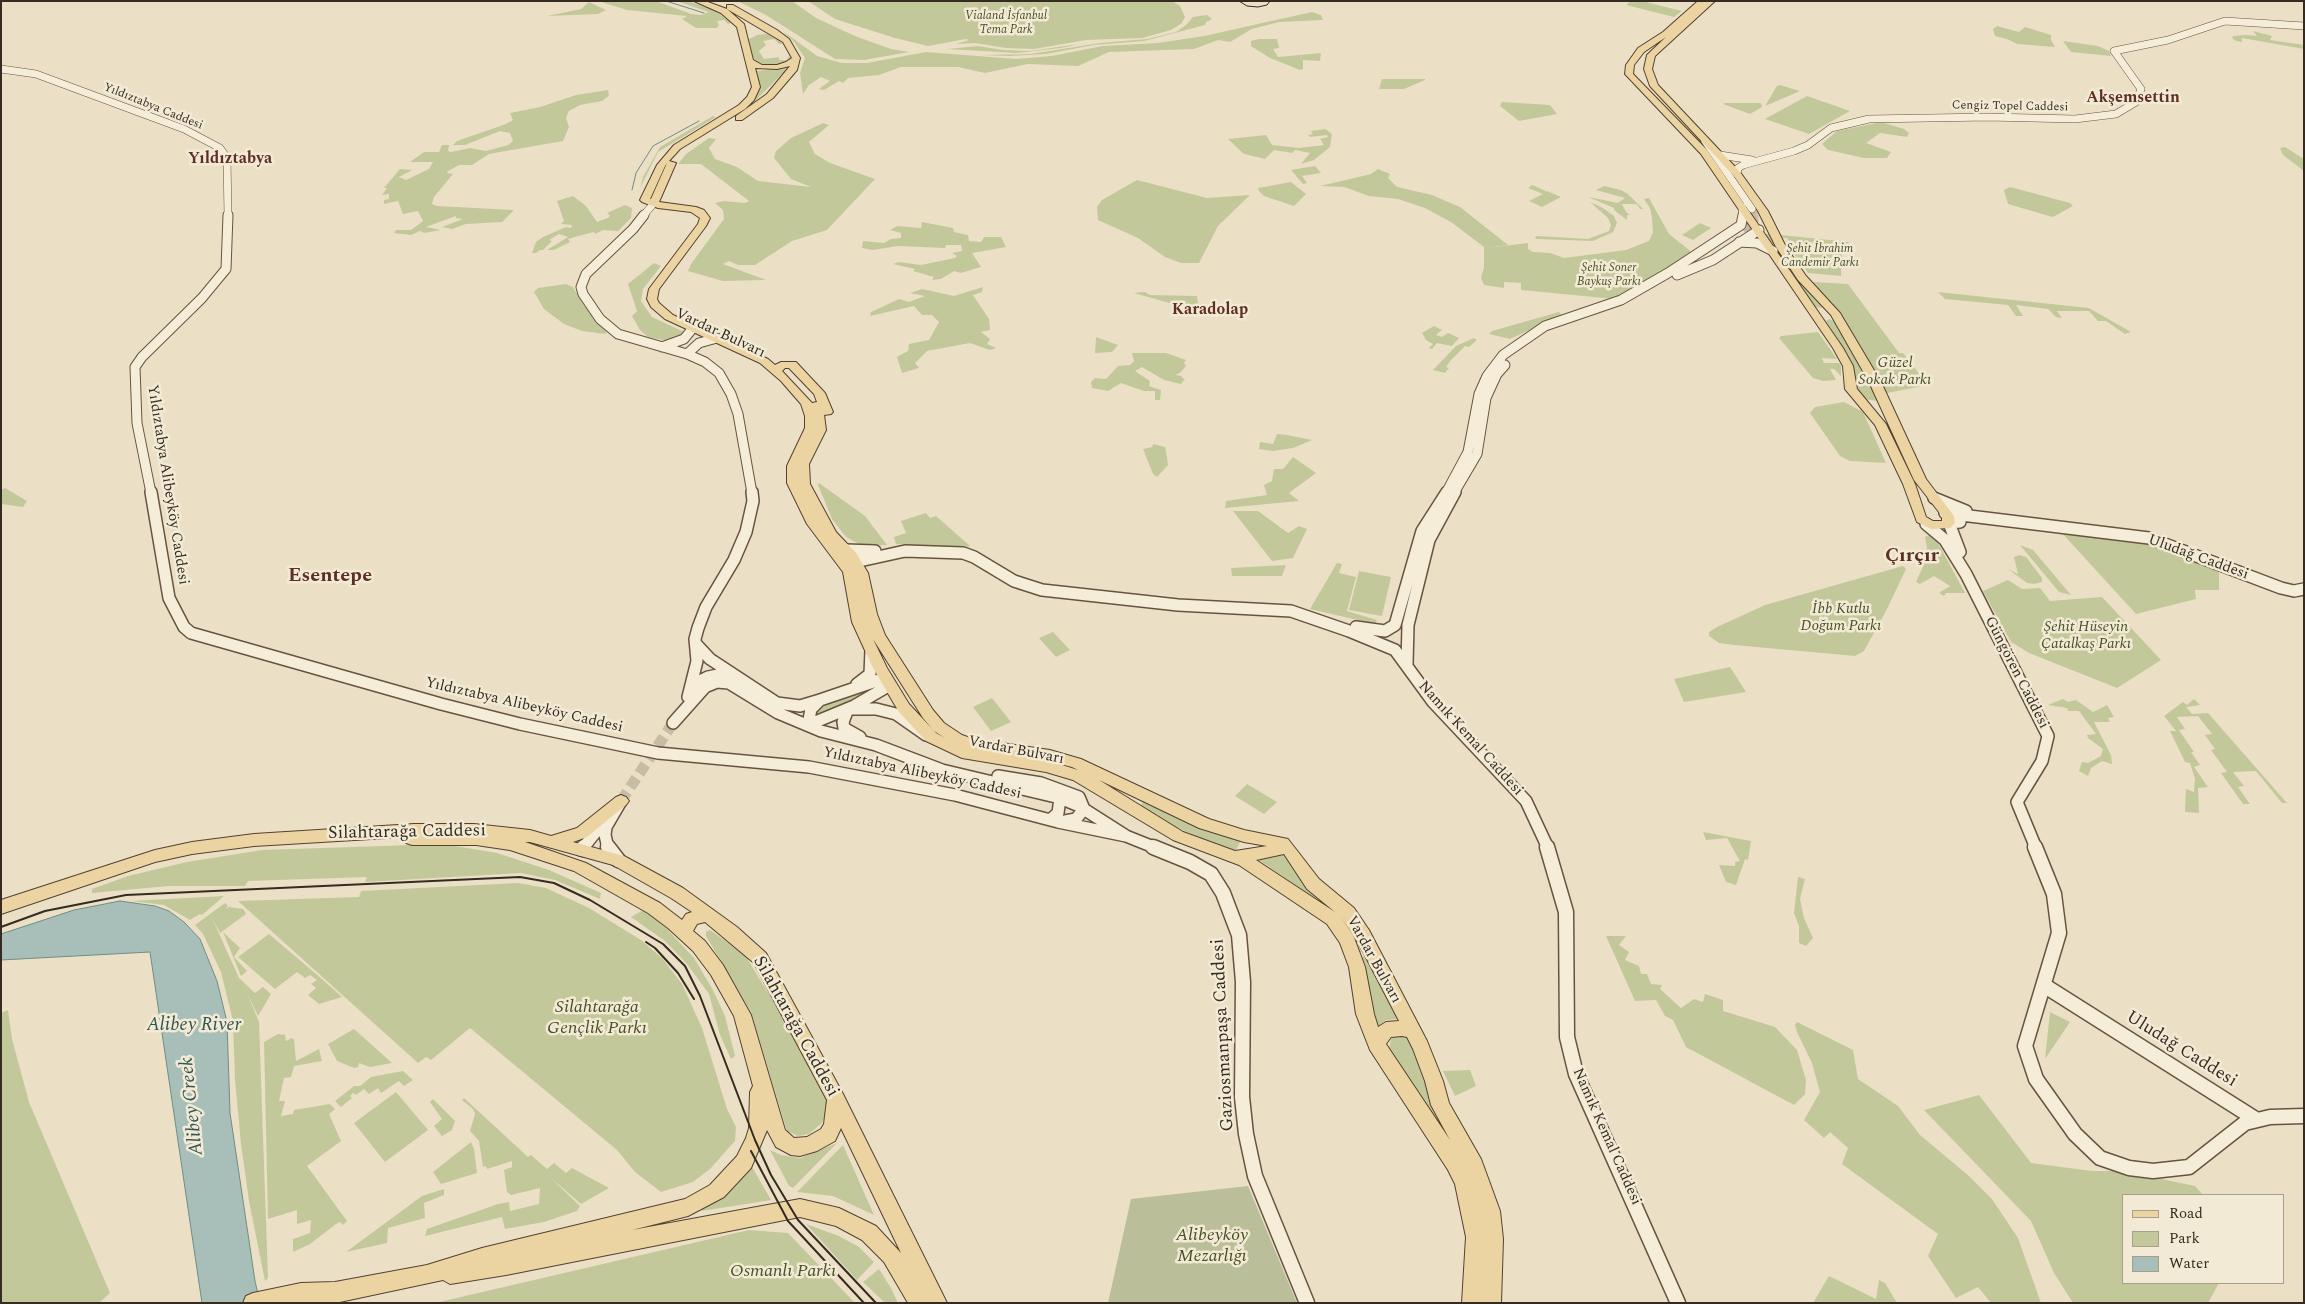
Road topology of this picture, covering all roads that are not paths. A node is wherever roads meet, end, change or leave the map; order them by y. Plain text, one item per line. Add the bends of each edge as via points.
1 (698, 1) edge
2 (713, 1) edge
3 (1703, 1) edge
4 (1711, 1) edge
5 (1690, 16) junction
6 (2304, 26) edge
7 (1666, 34) junction
8 (779, 35) junction
9 (746, 39) junction
10 (1660, 47) junction
11 (1641, 50) junction
12 (796, 58) junction
13 (751, 65) junction
14 (1, 70) edge
15 (1649, 72) junction
16 (1632, 77) junction
17 (1654, 86) junction
18 (1705, 141) junction
19 (1720, 155) junction
20 (1773, 158) junction
21 (1737, 174) junction
22 (651, 186) junction
23 (662, 186) junction
24 (654, 203) junction
25 (1747, 208) junction
26 (1767, 219) junction
27 (1759, 230) junction
28 (1744, 231) tunnel mouth
29 (1739, 242) junction
30 (1773, 251) junction
31 (1689, 268) junction
32 (1826, 305) junction
33 (1808, 306) junction
34 (1604, 309) junction
35 (1819, 321) junction
36 (693, 328) junction
37 (1844, 328) junction
38 (717, 338) junction
39 (662, 347) junction
40 (687, 354) junction
41 (135, 366) joint
42 (779, 368) junction
43 (1860, 401) junction
44 (1884, 401) junction
45 (1472, 453) junction
46 (1934, 498) junction
47 (1947, 518) junction
48 (1922, 520) junction
49 (2001, 520) junction
50 (846, 550) junction
51 (897, 552) junction
52 (850, 563) junction
53 (1966, 574) junction
54 (2304, 589) edge
55 (1317, 619) junction
56 (696, 644) junction
57 (870, 650) junction
58 (1408, 664) junction
59 (903, 676) junction
60 (737, 678) junction
61 (888, 682) junction
62 (852, 688) junction
63 (688, 697) junction
64 (820, 700) junction
65 (848, 709) junction
66 (808, 725) junction
67 (931, 737) junction
68 (876, 745) junction
69 (924, 763) junction
70 (1060, 798) junction
71 (620, 801) junction
72 (1084, 809) junction
73 (1050, 820) junction
74 (1126, 836) junction
75 (1244, 836) junction
76 (551, 841) junction
77 (1287, 847) junction
78 (582, 849) junction
79 (1242, 856) junction
80 (618, 860) junction
81 (580, 867) junction
82 (1, 907) edge
83 (708, 915) junction
84 (1, 916) edge
85 (684, 931) junction
86 (2045, 986) junction
87 (1411, 1031) junction
88 (1376, 1044) junction
89 (758, 1077) junction
90 (836, 1098) junction
91 (2304, 1116) edge
92 (2257, 1120) junction
93 (427, 1275) junction
94 (335, 1292) junction
95 (253, 1303) edge
96 (309, 1303) edge
97 (920, 1303) edge
98 (937, 1303) edge
99 (1307, 1303) edge
100 (1472, 1303) edge
101 (1491, 1303) edge
102 (1678, 1303) edge

1 - 9 main road via 731,15 741,26
2 - 8 main road via 733,8
3 - 5 main road
4 - 5 main road
5 - 7 main road
5 - 10 main road
6 - 20 main road, Cengiz Topel Caddesi via 2225,21 2168,40 2114,51 2141,89 2136,102 2116,114 2074,119 1869,118 1832,128 1808,145
7 - 10 main road
7 - 11 main road
8 - 9 main road via 757,34
8 - 12 main road
9 - 13 main road
10 - 11 main road
10 - 15 main road
11 - 16 main road via 1630,65
12 - 13 main road via 777,68
12 - 23 main road via 793,70 764,101 676,156
13 - 22 main road via 756,87 751,98 742,107 671,151
14 - 41 main road, Yıldıztabya Caddesi via 36,74 184,129 220,148 227,158 230,204 226,269
15 - 16 main road
15 - 17 main road
16 - 17 main road via 1646,79
16 - 25 main road via 1699,145
17 - 18 main road
18 - 19 main road
18 - 25 main road
19 - 20 main road, Cengiz Topel Caddesi via 1741,160
19 - 21 main road
20 - 21 main road, Cengiz Topel Caddesi via 1743,165
21 - 26 main road
22 - 23 main road
22 - 24 main road via 645,200
23 - 24 main road
24 - 36 main road, Vardar Bulvarı via 693,209 705,218 652,295 658,310
24 - 39 main road via 586,274 580,287 600,319 618,334
24 - 42 main road, Vardar Bulvarı via 699,206 709,211 713,219 663,288 661,298 665,306 760,351
25 - 27 main road
25 - 34 main road via 1741,225 1652,283
26 - 27 main road
26 - 32 main road via 1802,278
27 - 29 main road
27 - 30 main road
28 - 31 main road
29 - 30 main road via 1758,243
29 - 31 main road via 1705,264
30 - 33 main road
31 - 34 main road via 1633,302
32 - 33 main road via 1824,310
32 - 37 main road
33 - 35 main road
34 - 45 main road via 1520,346 1486,398
35 - 37 main road via 1821,317 1828,317
35 - 43 main road via 1845,360 1851,389
36 - 38 main road, Vardar Bulvarı
36 - 39 main road via 684,340
37 - 44 main road
38 - 40 main road via 699,343
38 - 42 main road, Vardar Bulvarı
39 - 40 main road
40 - 56 main road via 706,362 719,373 731,394 752,485 746,532 701,620
41 - 73 main road, Yıldıztabya Alibeyköy Caddesi via 133,388 137,423 150,480 163,572 169,598 184,627 191,633 520,724 658,752 809,767 955,795
42 - 50 main road, Vardar Bulvarı via 810,394 817,408 821,423 803,464 802,477 826,527
42 - 52 main road, Vardar Bulvarı via 801,396 811,416 809,435 793,466 793,484 813,524
43 - 44 main road via 1870,404
43 - 48 main road via 1880,424 1912,490
44 - 46 main road via 1914,468
45 - 55 main road via 1422,531 1402,610 1395,625 1386,631 1378,631
45 - 58 main road via 1429,540 1408,625
46 - 47 main road
46 - 49 main road, Uludağ Caddesi via 1959,509
47 - 48 main road via 1942,526
47 - 49 main road, Uludağ Caddesi
47 - 53 main road, Güngören Caddesi via 1967,568
48 - 53 main road, Güngören Caddesi via 1945,540
49 - 54 main road, Uludağ Caddesi via 2155,539 2276,586 2294,591
50 - 51 main road
50 - 52 main road, Vardar Bulvarı
51 - 52 main road, Namık Kemal Caddesi
51 - 55 main road, Namık Kemal Caddesi via 969,554 1014,581 1050,592 1178,605 1291,611
52 - 57 main road, Vardar Bulvarı via 859,622
52 - 59 main road, Vardar Bulvarı via 862,573 878,635
53 - 86 main road, Güngören Caddesi via 2048,736 2042,761 2017,802 2054,894 2060,933
55 - 58 main road, Namık Kemal Caddesi via 1390,647
56 - 60 main road via 710,659
56 - 63 main road via 697,661
57 - 61 main road, Vardar Bulvarı
57 - 62 main road via 870,674
58 - 102 main road, Namık Kemal Caddesi via 1433,702 1526,801 1551,856 1566,912 1567,1037 1576,1074
59 - 61 main road
59 - 75 main road, Vardar Bulvarı via 933,721 957,739 1076,763 1195,820
60 - 63 main road via 723,674 708,676 698,682
60 - 64 main road via 783,705 800,706
61 - 62 main road
61 - 65 main road
61 - 67 main road, Vardar Bulvarı via 904,708
62 - 64 main road
63 - 66 main road, Gaziosmanpaşa Caddesi via 673,723 705,687 723,682 734,685 778,713
64 - 66 main road via 811,708
65 - 66 main road
65 - 67 main road via 876,709 896,714
65 - 68 main road via 844,728
66 - 68 main road, Gaziosmanpaşa Caddesi
67 - 79 main road, Vardar Bulvarı via 977,756 1032,763 1070,773 1098,786 1178,836
68 - 69 main road, Gaziosmanpaşa Caddesi
69 - 70 main road, Gaziosmanpaşa Caddesi
69 - 72 main road, Gaziosmanpaşa Caddesi via 1041,783 1079,797
70 - 72 main road, Gaziosmanpaşa Caddesi
70 - 73 main road via 1058,813
71 - 76 main road via 582,833
71 - 78 main road
71 - 80 main road via 605,831 605,842
72 - 73 main road via 1076,819
72 - 74 main road, Gaziosmanpaşa Caddesi
73 - 74 main road, Yıldıztabya Alibeyköy Caddesi
74 - 99 main road, Gaziosmanpaşa Caddesi via 1211,874 1234,917 1242,957 1241,1067 1246,1134 1255,1176
75 - 77 main road, Vardar Bulvarı via 1282,843
75 - 79 main road via 1253,842 1253,848
76 - 78 main road, Silahtarağa Caddesi
76 - 82 main road, Silahtarağa Caddesi via 502,832 451,829 236,841 155,856
77 - 79 main road
77 - 87 main road, Vardar Bulvarı via 1313,884 1341,906 1356,924
78 - 80 main road, Silahtarağa Caddesi
78 - 81 main road via 578,858
79 - 88 main road, Vardar Bulvarı via 1333,919 1358,966 1364,1014
80 - 83 main road, Silahtarağa Caddesi via 654,878
81 - 84 main road, Silahtarağa Caddesi via 510,844 476,839 402,839 268,847 198,855 158,864
81 - 85 main road, Silahtarağa Caddesi via 654,908
83 - 85 main road via 692,919
83 - 90 main road, Silahtarağa Caddesi via 760,958
85 - 89 main road, Silahtarağa Caddesi via 709,958 742,1015
86 - 92 main road, Uludağ Caddesi
86 - 92 main road, Güngören Caddesi via 2025,1046 2036,1079 2075,1134 2100,1158 2128,1168 2153,1171 2189,1167 2245,1124
87 - 88 main road via 1402,1028 1386,1030
87 - 101 main road, Vardar Bulvarı via 1427,1061 1440,1105 1474,1166 1488,1205 1493,1239
88 - 100 main road, Vardar Bulvarı via 1455,1164 1464,1183 1476,1236
89 - 90 main road via 778,1135 791,1146 810,1145 828,1135 833,1126
89 - 93 main road via 758,1122 751,1149 732,1176 702,1201
90 - 98 main road, Silahtarağa Caddesi
91 - 92 main road
93 - 94 main road
93 - 97 main road via 484,1269 800,1208 838,1217 869,1233 891,1254
94 - 95 main road via 301,1293
94 - 96 main road

